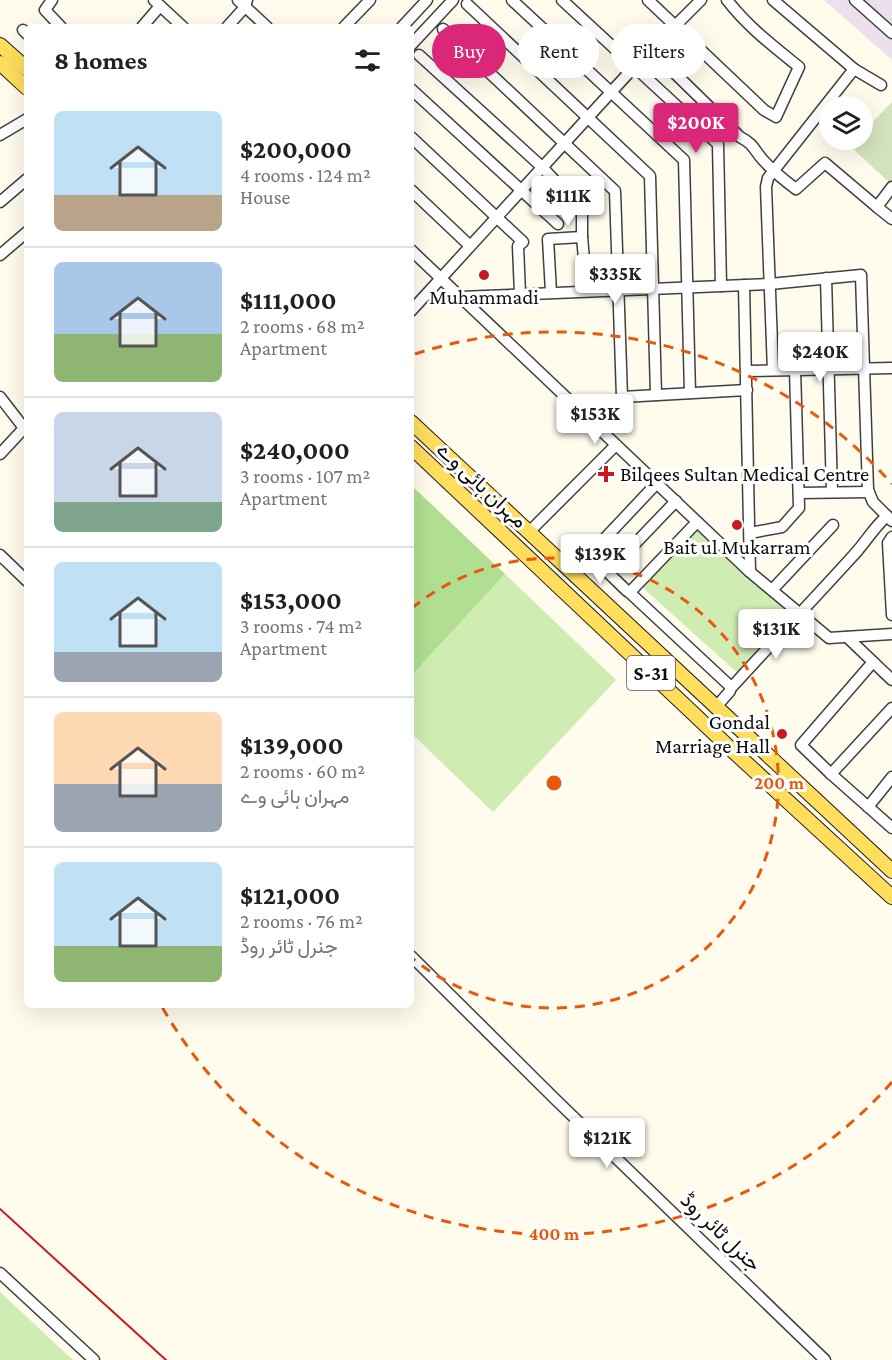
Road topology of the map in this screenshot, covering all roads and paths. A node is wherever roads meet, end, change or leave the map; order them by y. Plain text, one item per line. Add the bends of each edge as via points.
1 (52, 0) edge
2 (257, 0) edge
3 (370, 0) edge
4 (427, 0) edge
5 (453, 0) edge
6 (512, 0) edge
7 (562, 0) edge
8 (648, 0) edge
9 (727, 0) edge
10 (772, 0) edge
11 (855, 0) edge
12 (695, 2) edge
13 (157, 3) edge
14 (244, 4) edge
15 (467, 4) dead end
16 (58, 24) edge
17 (145, 24) edge
18 (180, 24) edge
19 (229, 24) edge
20 (264, 24) edge
21 (347, 24) edge
22 (405, 24) edge
23 (672, 24) edge
24 (676, 24) edge
25 (892, 33) edge
26 (414, 42) edge
27 (611, 44) edge
28 (0, 45) edge
29 (419, 55) dead end
30 (706, 56) edge
31 (0, 63) edge
32 (24, 66) edge
33 (854, 69) junction
34 (495, 78) edge
35 (623, 78) edge
36 (648, 78) edge
37 (680, 78) edge
38 (24, 85) edge
39 (880, 85) dead end
40 (414, 92) edge
41 (610, 92) junction
42 (587, 117) junction
43 (24, 121) edge
44 (0, 135) edge
45 (414, 140) edge
46 (563, 143) junction
47 (542, 167) junction
48 (774, 171) junction
49 (24, 182) edge
50 (892, 188) edge
51 (520, 190) junction
52 (414, 193) edge
53 (0, 202) edge
54 (877, 207) junction
55 (495, 217) junction
56 (892, 219) edge
57 (558, 224) dead end
58 (24, 234) edge
59 (582, 237) junction
60 (470, 245) junction
61 (414, 253) edge
62 (0, 254) edge
63 (440, 278) junction
64 (826, 278) junction
65 (770, 284) junction
66 (744, 285) junction
67 (721, 286) junction
68 (687, 287) junction
69 (653, 289) junction
70 (618, 290) junction
71 (587, 291) junction
72 (551, 292) junction
73 (520, 294) junction
74 (460, 297) junction
75 (414, 307) edge
76 (864, 368) junction
77 (892, 368) edge
78 (795, 369) junction
79 (829, 369) junction
80 (773, 370) junction
81 (746, 371) junction
82 (747, 390) junction
83 (690, 393) junction
84 (656, 395) junction
85 (0, 397) edge
86 (24, 425) edge
87 (414, 425) edge
88 (24, 429) edge
89 (616, 445) junction
90 (414, 450) edge
91 (0, 454) edge
92 (657, 483) junction
93 (832, 492) junction
94 (869, 492) junction
95 (799, 493) junction
96 (676, 501) junction
97 (889, 519) edge
98 (697, 522) junction
99 (833, 525) dead end
100 (529, 532) junction
101 (750, 533) junction
102 (892, 537) edge
103 (0, 555) edge
104 (608, 572) junction
105 (750, 572) junction
106 (24, 578) edge
107 (772, 590) junction
108 (629, 592) junction
109 (799, 613) junction
110 (892, 615) edge
111 (892, 634) edge
112 (847, 637) junction
113 (873, 662) junction
114 (892, 680) edge
115 (731, 688) junction
116 (716, 707) junction
117 (892, 708) edge
118 (831, 774) junction
119 (892, 777) edge
120 (794, 779) junction
121 (780, 794) junction
122 (868, 807) junction
123 (892, 828) edge
124 (892, 871) edge
125 (892, 897) edge
126 (414, 959) edge
127 (0, 1273) edge
128 (94, 1360) edge
129 (825, 1360) edge

1 - 16 street via 45,10
2 - 14 street
3 - 21 street
4 - 22 street
5 - 26 street
6 - 41 street
7 - 27 street
8 - 23 street
9 - 30 street via 759,35 799,67 776,117
10 - 33 street
11 - 25 street
12 - 24 street
13 - 17 street
13 - 18 street
14 - 19 street
14 - 20 street
15 - 42 street
28 - 32 main road
29 - 47 street
31 - 38 main road
33 - 39 street
33 - 48 street
34 - 46 street
35 - 41 street
36 - 67 street via 718,144
37 - 48 street via 754,146
40 - 51 street
41 - 42 street
41 - 68 street via 684,160
42 - 46 street
42 - 69 street via 650,176
43 - 44 street
45 - 55 street
46 - 47 street
46 - 70 street via 615,191
47 - 51 street
47 - 59 street via 582,210
48 - 54 street via 796,189 825,163
48 - 65 street via 766,187
49 - 53 street
50 - 54 street
51 - 55 street
51 - 57 street
52 - 60 street
54 - 56 street
55 - 60 street
55 - 73 street via 523,242 518,246
58 - 62 street
59 - 71 street
59 - 72 street via 548,239
60 - 63 street
61 - 63 street
63 - 74 street
63 - 75 street
64 - 65 street
64 - 76 street via 861,275
64 - 79 street
65 - 66 street
65 - 80 street
66 - 67 street
66 - 81 street
67 - 68 street
68 - 69 street
68 - 83 street
69 - 70 street
69 - 84 street
70 - 71 street
70 - 84 street via 622,397
71 - 72 street
72 - 73 street
73 - 74 street
74 - 89 street
76 - 77 street
76 - 79 street
76 - 94 street
78 - 79 street
78 - 80 street
78 - 95 street
79 - 93 street
80 - 81 street
81 - 82 street
82 - 83 street
82 - 101 street
83 - 84 street
85 - 86 street
87 - 100 main road, مہران ہائی وے / S-31
88 - 91 street
89 - 92 street
89 - 100 street
90 - 121 main road, مہران ہائی وے / S-31
92 - 96 street
92 - 104 street via 593,551 594,559
93 - 94 street
93 - 95 street
94 - 97 street
95 - 101 street via 799,508 782,527
96 - 98 street
96 - 104 street
97 - 109 street via 879,523
98 - 105 street
98 - 108 street
99 - 107 street
100 - 116 main road, مہران ہائی وے / S-31
101 - 105 street
102 - 110 street via 888,543
103 - 106 street
104 - 108 street
105 - 107 street
107 - 109 street
108 - 115 street
109 - 112 street via 829,638
109 - 115 street
111 - 112 street
112 - 113 street
113 - 114 street
113 - 118 street via 802,742 802,747
115 - 116 street
116 - 120 main road, مہران ہائی وے / S-31
117 - 118 street
118 - 122 street
119 - 122 street
120 - 121 main road
120 - 124 main road, مہران ہائی وے / S-31
121 - 125 main road, مہران ہائی وے / S-31
122 - 123 street
126 - 129 street, جنرل ٹائر روڈ
127 - 128 street

